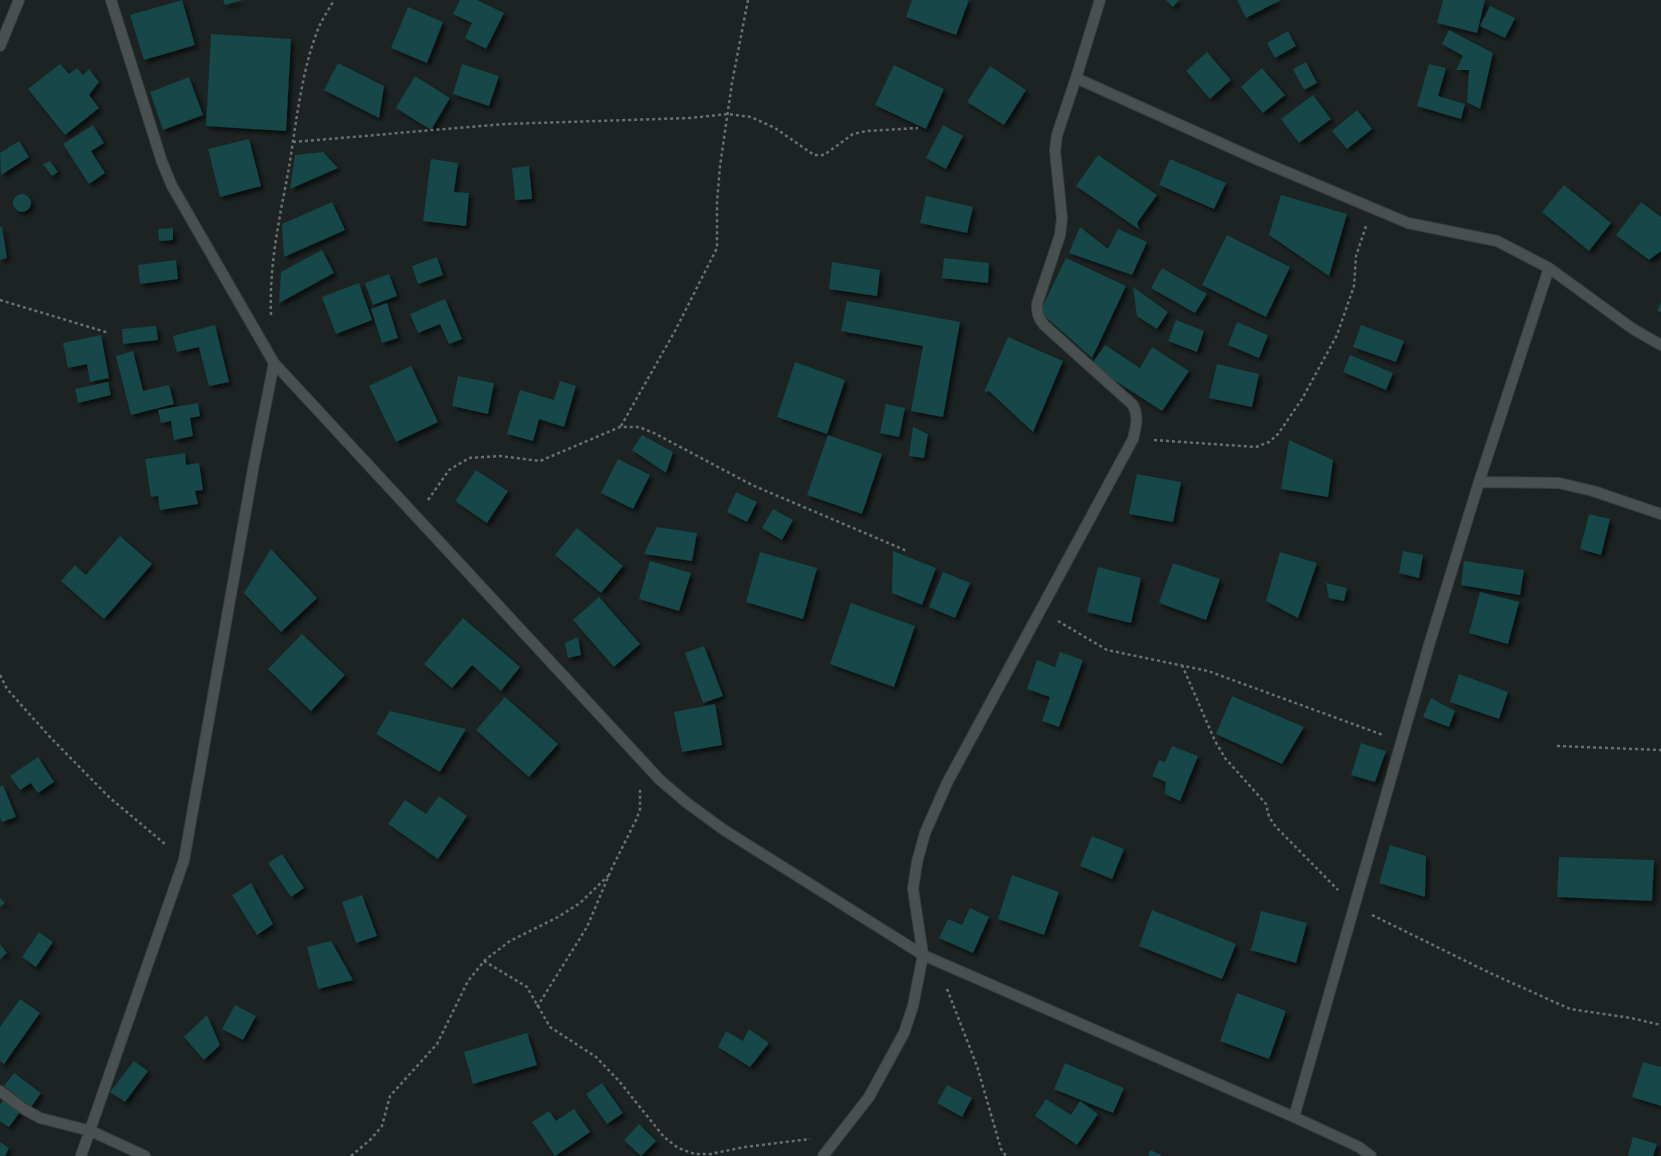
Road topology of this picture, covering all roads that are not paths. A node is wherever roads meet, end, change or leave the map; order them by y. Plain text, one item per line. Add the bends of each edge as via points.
1 (19, 0) edge
2 (112, 0) edge
3 (1100, 0) edge
4 (0, 46) edge
5 (1076, 78) junction
6 (1549, 268) junction
7 (1661, 345) edge
8 (274, 363) junction
9 (1478, 482) junction
10 (1661, 514) edge
11 (923, 955) junction
12 (0, 1091) edge
13 (1294, 1116) junction
14 (91, 1131) junction
15 (81, 1156) edge
16 (145, 1156) edge
17 (823, 1156) edge
18 (1371, 1156) edge

1 - 4 street
2 - 8 street via 172,186
3 - 5 street
5 - 6 street via 1256,159 1408,223 1497,242
5 - 11 street via 1057,135 1055,151 1062,218 1060,235 1037,304 1038,317 1133,405 1138,419 1134,439 947,783 925,833 913,889
6 - 7 street
6 - 9 street
8 - 11 street via 665,784 724,830
8 - 14 street via 184,860
9 - 10 street via 1559,483 1593,491
9 - 13 street
11 - 13 street
11 - 17 street via 913,1006 904,1033 869,1096
12 - 14 street via 40,1118
13 - 18 street via 1359,1147
14 - 15 street
14 - 16 street

